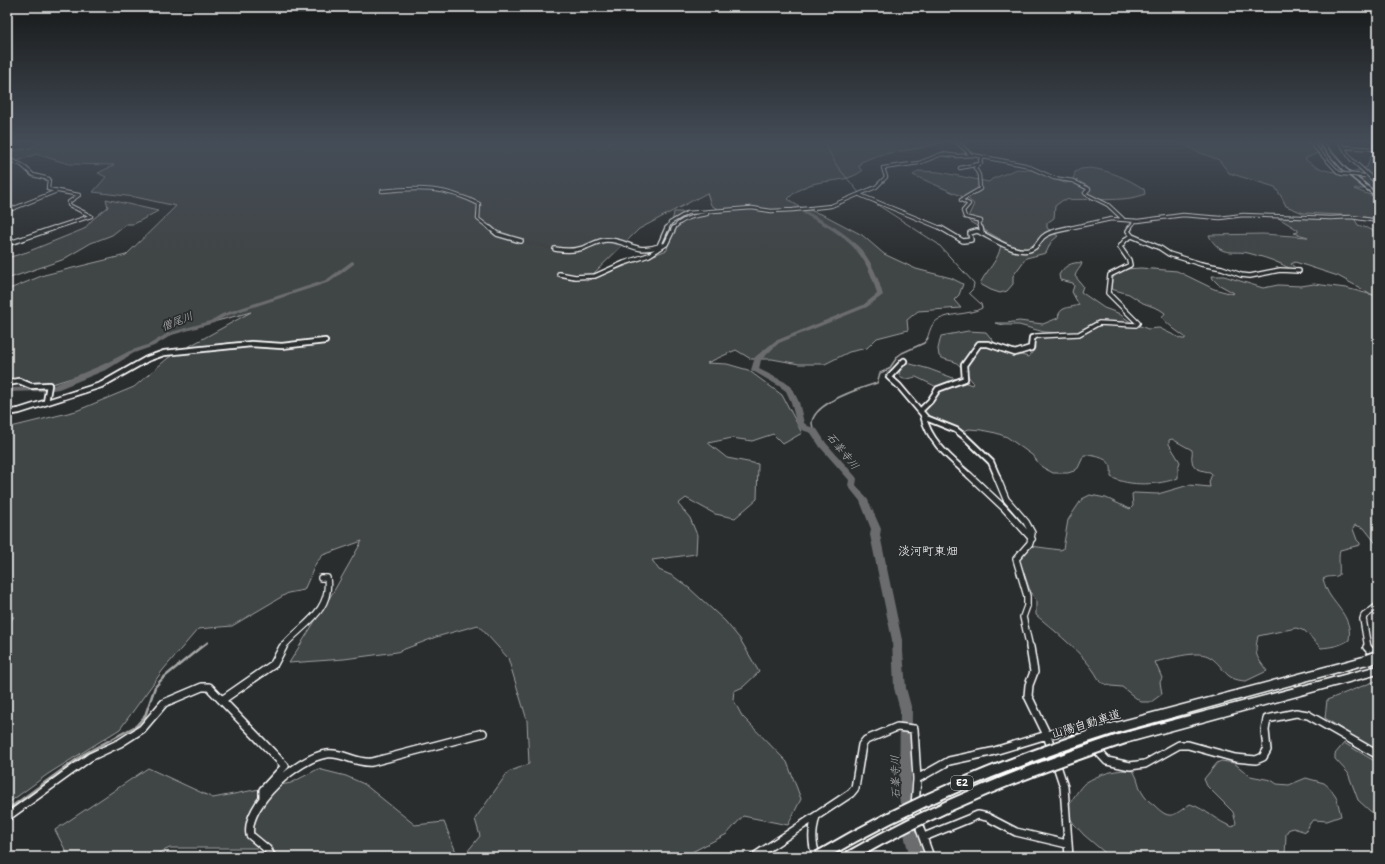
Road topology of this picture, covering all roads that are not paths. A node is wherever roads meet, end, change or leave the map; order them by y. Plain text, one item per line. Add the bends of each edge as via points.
1 (50, 182) edge
2 (881, 182) edge
3 (980, 182) edge
4 (1076, 182) edge
5 (1360, 182) edge
6 (1365, 182) edge
7 (59, 191) junction
8 (382, 191) dead end
9 (1378, 193) edge
10 (860, 195) junction
11 (1378, 197) edge
12 (7, 211) edge
13 (720, 211) junction
14 (1123, 219) junction
15 (1135, 221) junction
16 (1378, 221) edge
17 (982, 233) junction
18 (1132, 236) junction
19 (521, 241) tunnel mouth
20 (7, 244) edge
21 (555, 249) tunnel mouth
22 (1299, 271) dead end
23 (559, 274) dead end
24 (325, 341) dead end
25 (904, 361) dead end
26 (7, 383) edge
27 (46, 402) junction
28 (7, 413) edge
29 (922, 413) junction
30 (1032, 539) junction
31 (321, 578) dead end
32 (1378, 606) edge
33 (1378, 657) edge
34 (1378, 670) edge
35 (222, 700) junction
36 (483, 733) dead end
37 (1047, 735) junction
38 (1378, 755) edge
39 (917, 779) junction
40 (263, 797) junction
41 (816, 816) junction
42 (7, 817) edge
43 (924, 837) junction
44 (1067, 844) junction
45 (272, 857) edge
46 (754, 857) edge
47 (818, 857) edge
48 (849, 857) edge
49 (930, 857) edge
50 (1069, 857) edge

1 - 7 street via 47,188
2 - 10 street
3 - 17 street via 980,189 961,200 969,204 963,211 965,217 981,221 979,223
4 - 14 street via 1089,189 1086,194 1108,204
5 - 11 highway
6 - 9 highway
7 - 12 street
7 - 20 street via 79,195 69,202 69,205 91,216
8 - 19 street via 435,189 473,200 479,204 477,216 488,227 504,237
10 - 13 street via 822,207 776,211 752,208
10 - 17 street via 935,225 963,241 971,240 972,232
13 - 21 street via 678,216 670,223 659,246 648,249 637,250 608,240 575,250
13 - 23 street via 691,217 678,223 661,248 595,276 575,277
14 - 15 street
14 - 17 street via 1103,220 1049,233 1034,248 1028,250 1006,247
15 - 16 street via 1178,215 1220,218 1246,215 1331,218 1351,216
15 - 18 street via 1128,231
18 - 22 street via 1175,256 1241,275 1250,276 1280,270
18 - 29 street via 1120,247 1130,265 1110,275 1108,293 1138,323 1098,323 1079,334 1036,336 1032,338 1031,348 1018,352 979,344 964,365 965,379 938,389
24 - 27 street via 282,346 251,344 164,353 147,359 101,385
25 - 29 street via 890,377
26 - 27 street via 49,385
27 - 28 street
29 - 30 street via 929,432 944,452
29 - 30 street via 930,421 956,430 991,462 1006,499 1026,522
30 - 37 street via 1016,559 1027,596 1023,617 1033,660 1034,672 1028,696
31 - 35 street via 327,578 328,583 322,608 284,647 274,664
32 - 33 street via 1363,619 1367,647
33 - 47 highway, 山陽自動車道 / E2, bridge via 1115,728 1018,760 912,805
34 - 48 highway, E2, bridge via 1125,738 1049,764 977,792
35 - 40 street via 285,766 263,790
35 - 42 street via 209,687 202,687 164,703 142,729 90,757
36 - 40 street via 381,760 365,762 337,754 324,754 295,770
37 - 38 street via 1073,729 1080,732 1107,761 1130,766 1145,764 1179,745 1188,745 1235,758 1256,760 1267,750 1267,719 1296,713 1321,721
37 - 39 street via 991,752 949,761
37 - 44 street via 1064,787
39 - 41 street via 914,729 897,727 880,733 866,740 862,746 851,793
39 - 43 street via 915,806
40 - 45 street via 250,822 248,833 270,850
41 - 46 street
41 - 47 street via 811,838 812,847
43 - 44 street via 978,815 1008,829
43 - 49 street
44 - 50 street

